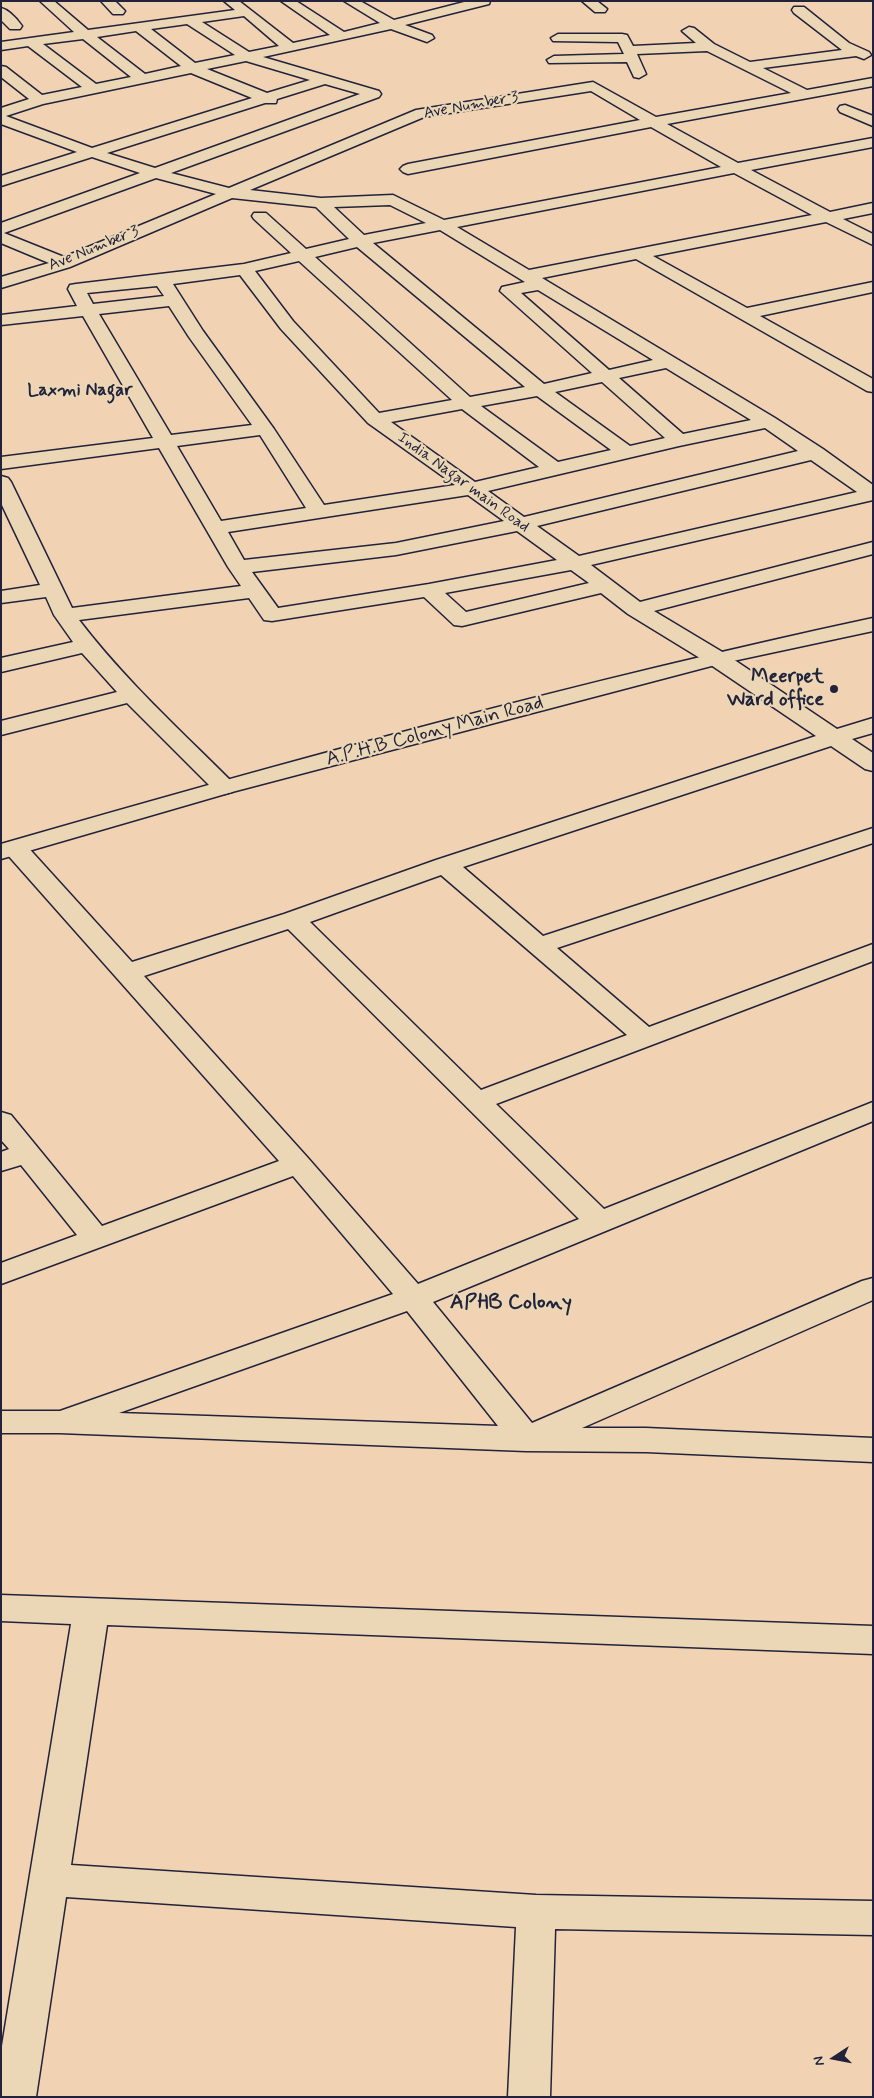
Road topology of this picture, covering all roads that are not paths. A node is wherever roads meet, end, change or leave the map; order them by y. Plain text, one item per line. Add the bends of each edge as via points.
1 (46, 1) edge
2 (108, 1) edge
3 (230, 1) edge
4 (287, 1) edge
5 (350, 1) edge
6 (588, 1) edge
7 (475, 2) edge
8 (600, 9) dead end
9 (799, 10) dead end
10 (1, 12) edge
11 (247, 12) junction
12 (100, 13) dead end
13 (82, 16) dead end
14 (64, 18) junction
15 (188, 19) junction
16 (45, 21) dead end
17 (393, 25) junction
18 (138, 26) junction
19 (1, 28) edge
20 (689, 31) dead end
21 (84, 34) junction
22 (342, 37) junction
23 (427, 38) dead end
24 (558, 38) dead end
25 (31, 42) junction
26 (1, 46) edge
27 (709, 47) junction
28 (861, 47) junction
29 (290, 48) junction
30 (631, 54) junction
31 (247, 57) junction
32 (873, 58) edge
33 (554, 60) dead end
34 (748, 66) junction
35 (192, 68) junction
36 (1, 70) edge
37 (639, 74) dead end
38 (142, 78) junction
39 (323, 80) junction
40 (873, 82) edge
41 (92, 88) junction
42 (803, 93) junction
43 (265, 97) junction
44 (39, 100) junction
45 (846, 109) dead end
46 (312, 116) junction
47 (3, 119) edge
48 (873, 122) edge
49 (652, 123) junction
50 (873, 142) edge
51 (90, 152) junction
52 (1, 164) edge
53 (408, 169) dead end
54 (735, 169) junction
55 (155, 173) junction
56 (26, 174) junction
57 (1, 181) edge
58 (231, 193) junction
59 (321, 203) junction
60 (873, 208) edge
61 (260, 216) dead end
62 (826, 216) junction
63 (444, 226) junction
64 (1, 229) edge
65 (1, 237) edge
66 (873, 240) edge
67 (360, 241) junction
68 (638, 254) junction
69 (302, 255) junction
70 (64, 263) junction
71 (244, 268) junction
72 (162, 280) junction
73 (534, 280) junction
74 (1, 283) edge
75 (873, 287) edge
76 (175, 300) junction
77 (88, 310) junction
78 (744, 314) junction
79 (1, 320) edge
80 (669, 362) junction
81 (606, 376) junction
82 (873, 386) edge
83 (540, 390) junction
84 (467, 404) junction
85 (375, 419) junction
86 (768, 422) junction
87 (265, 429) junction
88 (679, 440) junction
89 (166, 442) junction
90 (626, 453) junction
91 (816, 453) junction
92 (1, 463) edge
93 (556, 470) junction
94 (1, 482) edge
95 (470, 489) junction
96 (873, 494) edge
97 (318, 512) junction
98 (520, 524) junction
99 (215, 528) junction
100 (873, 548) edge
101 (575, 563) junction
102 (238, 567) junction
103 (604, 586) junction
104 (53, 590) junction
105 (429, 590) junction
106 (255, 591) junction
107 (1, 597) edge
108 (636, 609) junction
109 (65, 615) junction
110 (869, 628) edge
111 (87, 645) junction
112 (716, 658) junction
113 (1, 665) edge
114 (132, 695) junction
115 (873, 725) edge
116 (1, 728) edge
117 (833, 737) junction
118 (873, 764) edge
119 (224, 787) junction
120 (873, 835) edge
121 (8, 850) edge
122 (445, 865) junction
123 (293, 919) junction
124 (540, 945) junction
125 (873, 952) edge
126 (125, 973) junction
127 (645, 1037) junction
128 (477, 1101) junction
129 (873, 1112) edge
130 (1, 1120) edge
131 (14, 1158) edge
132 (298, 1164) junction
133 (599, 1222) junction
134 (96, 1239) junction
135 (1, 1274) edge
136 (873, 1288) edge
137 (413, 1298) junction
138 (1, 1422) edge
139 (59, 1422) junction
140 (526, 1440) junction
141 (873, 1450) edge
142 (1, 1608) edge
143 (90, 1612) junction
144 (873, 1640) edge
145 (49, 1880) junction
146 (536, 1912) junction
147 (873, 1918) edge
148 (15, 2097) edge
149 (529, 2097) edge

1 - 14 street
2 - 12 street via 123,10
3 - 11 street
4 - 22 street
5 - 17 street
6 - 8 street
7 - 17 street
9 - 28 street via 838,42
10 - 19 street via 20,25
11 - 15 street
11 - 29 street
13 - 14 street
14 - 16 street
14 - 21 street
15 - 18 street
15 - 31 street
17 - 22 street
17 - 23 street
18 - 21 street
18 - 35 street
20 - 27 street
21 - 25 street
21 - 38 street
22 - 29 street
24 - 30 street via 622,38
25 - 26 street
25 - 41 street
27 - 30 street
27 - 34 street
28 - 32 street
28 - 34 street
29 - 31 street
30 - 33 street
30 - 37 street
31 - 35 street
31 - 39 street
34 - 42 street
35 - 38 street
35 - 43 street
36 - 44 street
38 - 41 street
39 - 43 street
39 - 46 street via 374,94
40 - 42 street
41 - 44 street
42 - 49 street
43 - 46 street
43 - 51 street
44 - 47 street
45 - 48 street
46 - 55 street
47 - 51 street
49 - 53 street
49 - 54 street, Ave Number 3
49 - 58 street, Ave Number 3 via 593,86 421,113
50 - 54 street
51 - 55 street
51 - 56 street
52 - 56 street
54 - 62 street, Ave Number 3
54 - 63 street
55 - 58 street
55 - 64 street
56 - 57 street
58 - 59 street
58 - 70 street, Ave Number 3
59 - 63 street via 393,200
59 - 67 street
60 - 62 street
61 - 69 street
62 - 66 street, Ave Number 3
62 - 68 street
63 - 67 street
63 - 73 street
65 - 70 street
67 - 69 street
67 - 83 street
68 - 73 street
68 - 78 street
69 - 71 street
69 - 84 street
70 - 74 street, Ave Number 3
71 - 72 street
71 - 85 street, India Nagar main Road via 287,325
72 - 76 street
72 - 77 street via 76,289
73 - 80 street
73 - 81 street via 508,291
75 - 78 street
76 - 77 street
76 - 87 street
77 - 79 street
77 - 89 street
78 - 82 street
80 - 81 street
80 - 86 street
81 - 83 street
81 - 88 street
83 - 84 street
83 - 90 street
84 - 85 street
84 - 93 street
85 - 95 street, India Nagar main Road
86 - 88 street
86 - 91 street
87 - 89 street
87 - 97 street
88 - 90 street
89 - 92 street
89 - 99 street
90 - 93 street
91 - 96 street
91 - 98 street
93 - 95 street
94 - 104 street
95 - 97 street
95 - 98 street, India Nagar main Road
96 - 101 street
97 - 99 street
98 - 101 street, India Nagar main Road
98 - 102 street via 396,549
99 - 102 street
100 - 108 street
101 - 103 street, India Nagar main Road
101 - 105 street
102 - 106 street
103 - 105 street via 462,620
103 - 108 street, India Nagar main Road
104 - 107 street
104 - 109 street
105 - 106 street via 272,615
106 - 109 street
108 - 112 street, India Nagar main Road
109 - 111 street
110 - 112 street, A.P.H.B Colony Main Road
111 - 113 street
111 - 114 street
112 - 117 street, India Nagar main Road
112 - 119 street, A.P.H.B Colony Main Road
114 - 116 street
114 - 119 street
115 - 117 street
117 - 118 street, India Nagar main Road
117 - 122 street
119 - 121 street, A.P.H.B Colony Main Road
120 - 124 street
121 - 126 street
122 - 123 street
122 - 124 street
123 - 126 street
123 - 128 street
124 - 127 street
125 - 127 street
126 - 132 street
127 - 128 street
128 - 133 street
129 - 133 street
130 - 131 street
131 - 134 street
132 - 134 street
132 - 137 street
133 - 137 street
134 - 135 street
136 - 140 street
137 - 139 street
137 - 140 street
138 - 139 street
139 - 140 street
140 - 141 street via 646,1440
142 - 143 street
143 - 144 street
143 - 145 street
145 - 146 street
145 - 148 street
146 - 147 street
146 - 149 street

